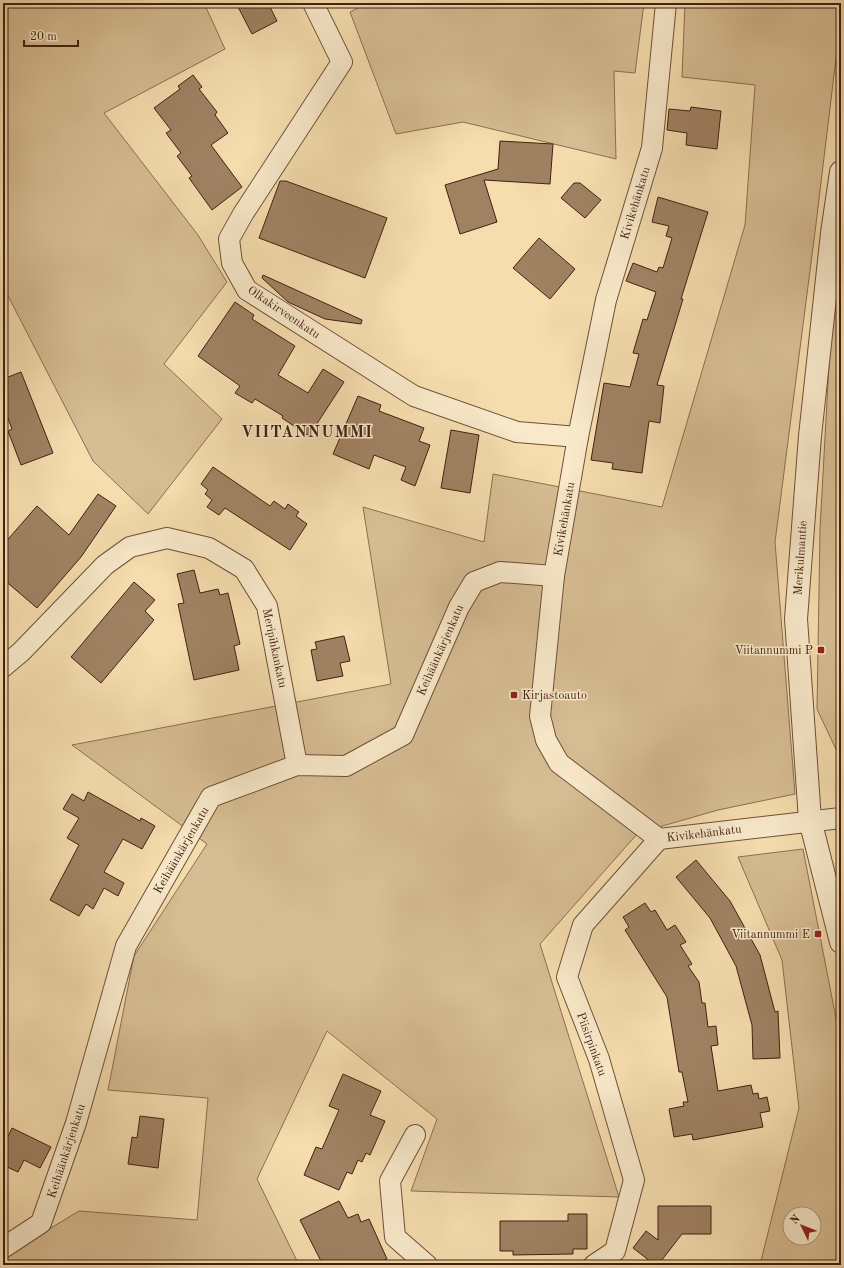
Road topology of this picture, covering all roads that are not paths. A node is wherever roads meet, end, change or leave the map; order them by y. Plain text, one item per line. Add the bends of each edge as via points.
1 (312, 3) edge
2 (666, 3) edge
3 (841, 172) edge
4 (578, 437) junction
5 (554, 576) junction
6 (3, 666) edge
7 (297, 765) junction
8 (841, 818) edge
9 (810, 820) junction
10 (658, 839) junction
11 (841, 942) edge
12 (415, 1135) dead end
13 (3, 1248) edge
14 (427, 1265) edge
15 (594, 1265) edge

1 - 4 street, Olkakirveenkatu via 342,62 229,239 232,263 247,290 414,396 517,432
2 - 4 street, Kivikehänkatu via 652,148 606,300
3 - 9 street, Merikulmantie via 810,436 796,619
4 - 5 street, Kivikehänkatu
5 - 7 street, Keihäänkärjenkatu via 500,572 474,582 458,607 403,735 346,766
5 - 10 street, Kivikehänkatu via 540,716 546,740 559,763
6 - 7 street, Meripihkankatu via 21,652 105,565 130,547 167,538 209,548 244,569 267,606
7 - 13 street, Keihäänkärjenkatu via 211,797 126,946 76,1123 41,1224
8 - 9 street, Kivikehänkatu
9 - 10 street, Kivikehänkatu
9 - 11 street, Merikulmantie
10 - 15 street, Piisirpinkatu via 582,925 567,977 599,1060 634,1180 614,1251
12 - 14 street via 390,1181 394,1230 395,1237

